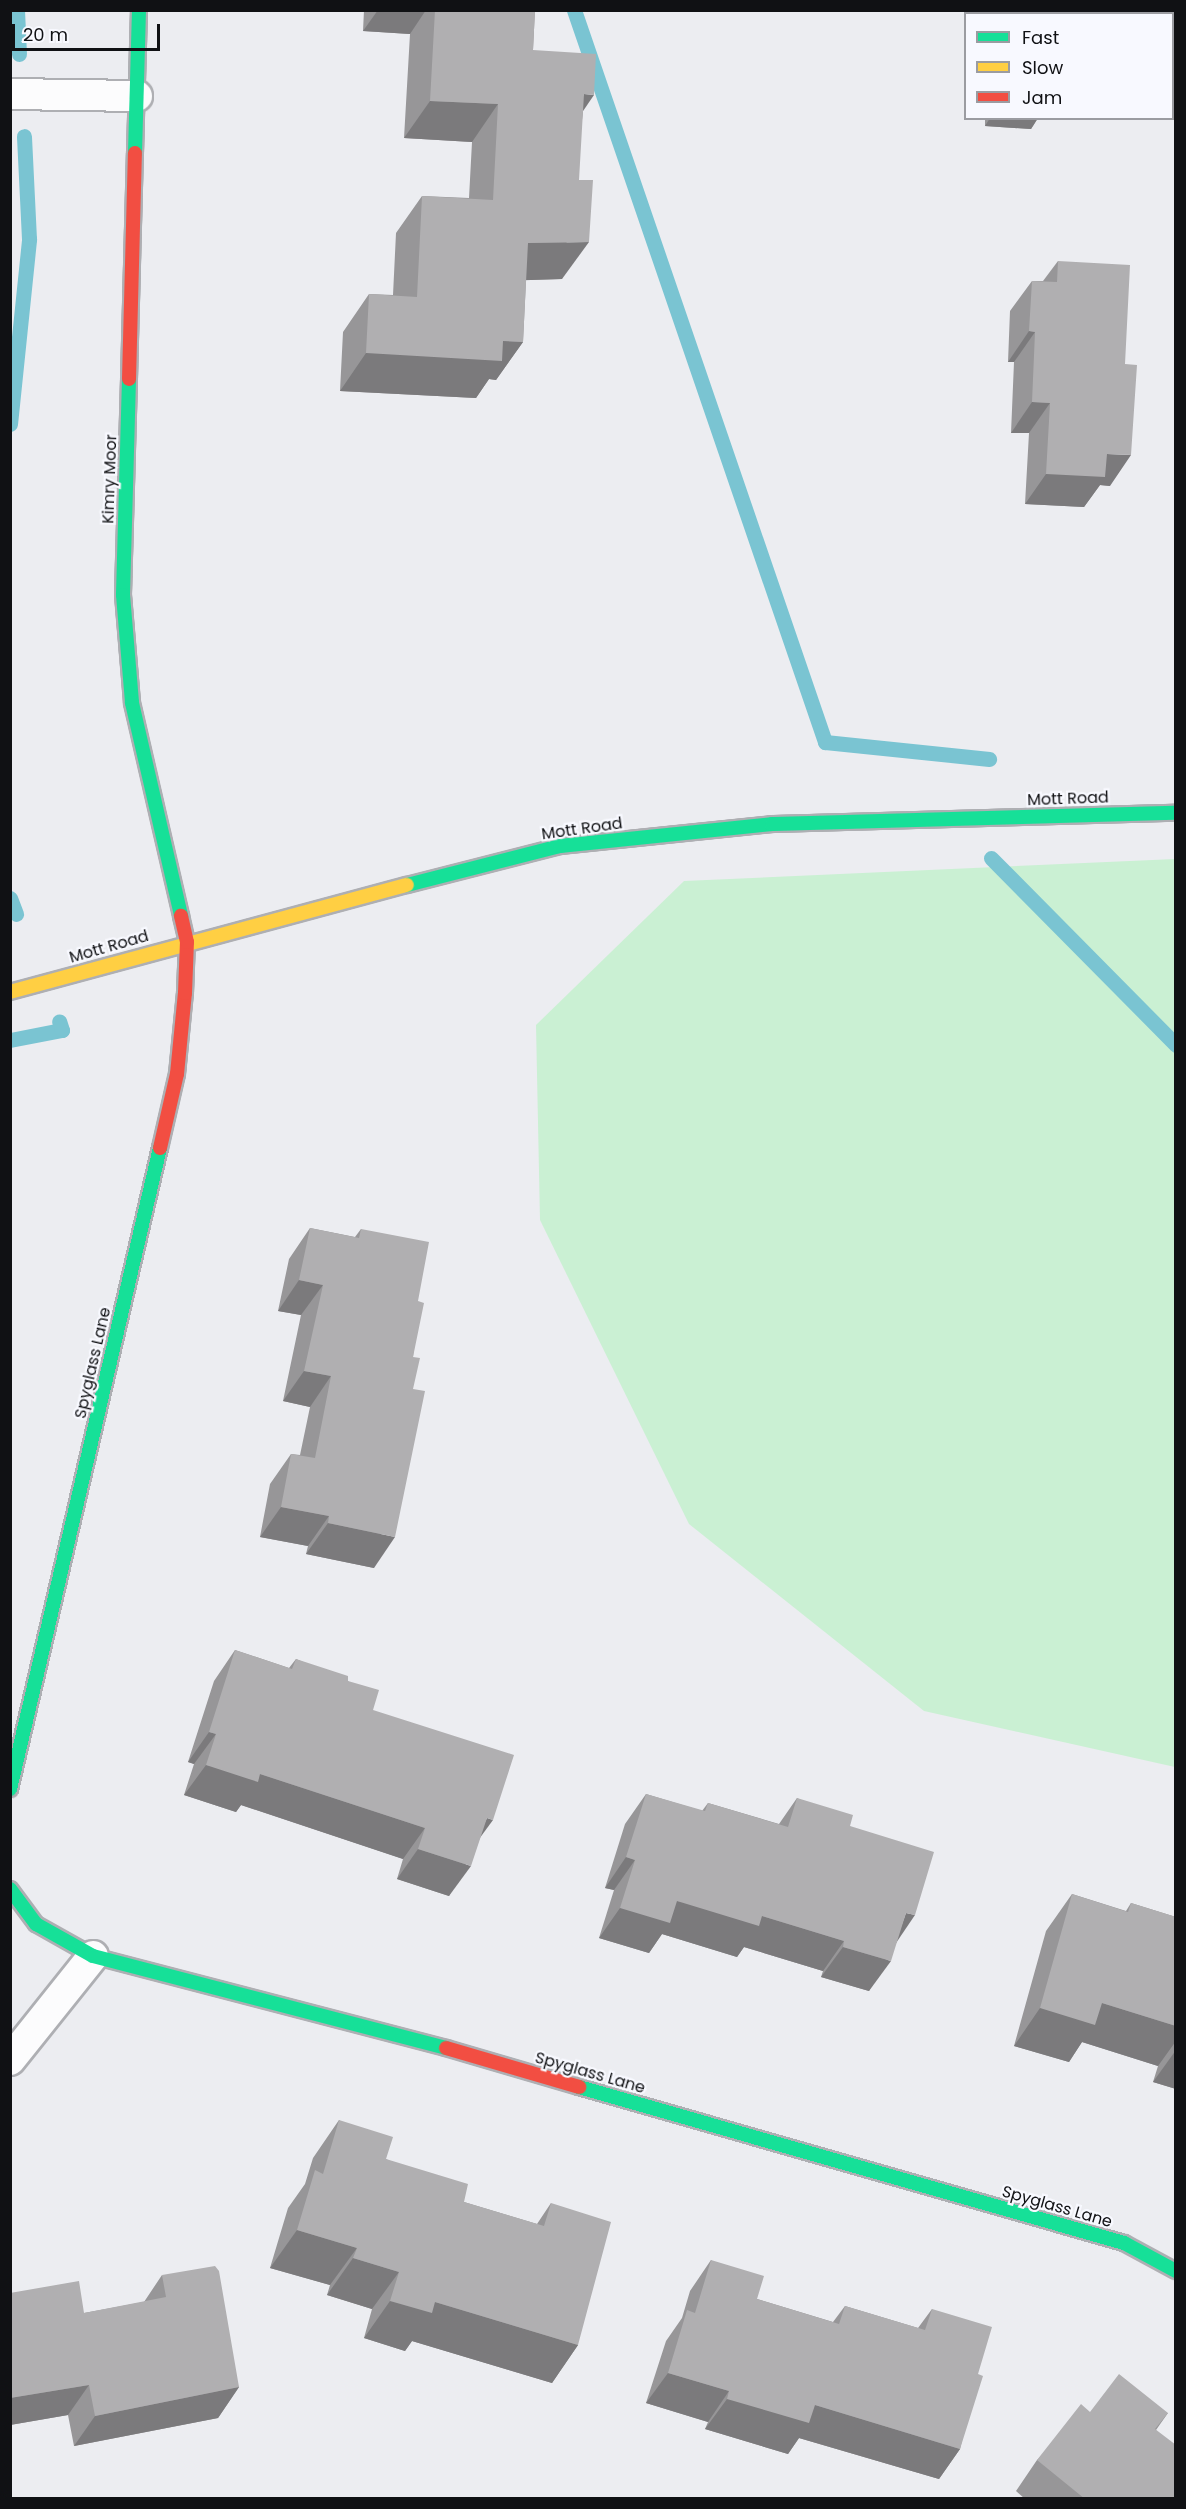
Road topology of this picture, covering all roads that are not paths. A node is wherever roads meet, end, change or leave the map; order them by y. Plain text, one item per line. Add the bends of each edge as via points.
1 (139, 10) edge
2 (10, 94) edge
3 (137, 96) junction
4 (1176, 813) edge
5 (187, 942) junction
6 (10, 992) edge
7 (10, 1789) edge
8 (10, 1888) edge
9 (93, 1956) junction
10 (10, 2060) edge
11 (1176, 2271) edge

1 - 3 street, Kimry Moor
2 - 3 lane
3 - 5 street, Kimry Moor via 123,595 132,703
4 - 5 street, Mott Road via 772,824 560,846
5 - 6 street, Mott Road
5 - 7 street, Spyglass Lane via 177,1074
8 - 9 street, Spyglass Lane via 36,1924
9 - 10 lane
9 - 11 street, Spyglass Lane via 326,2014 1124,2243

